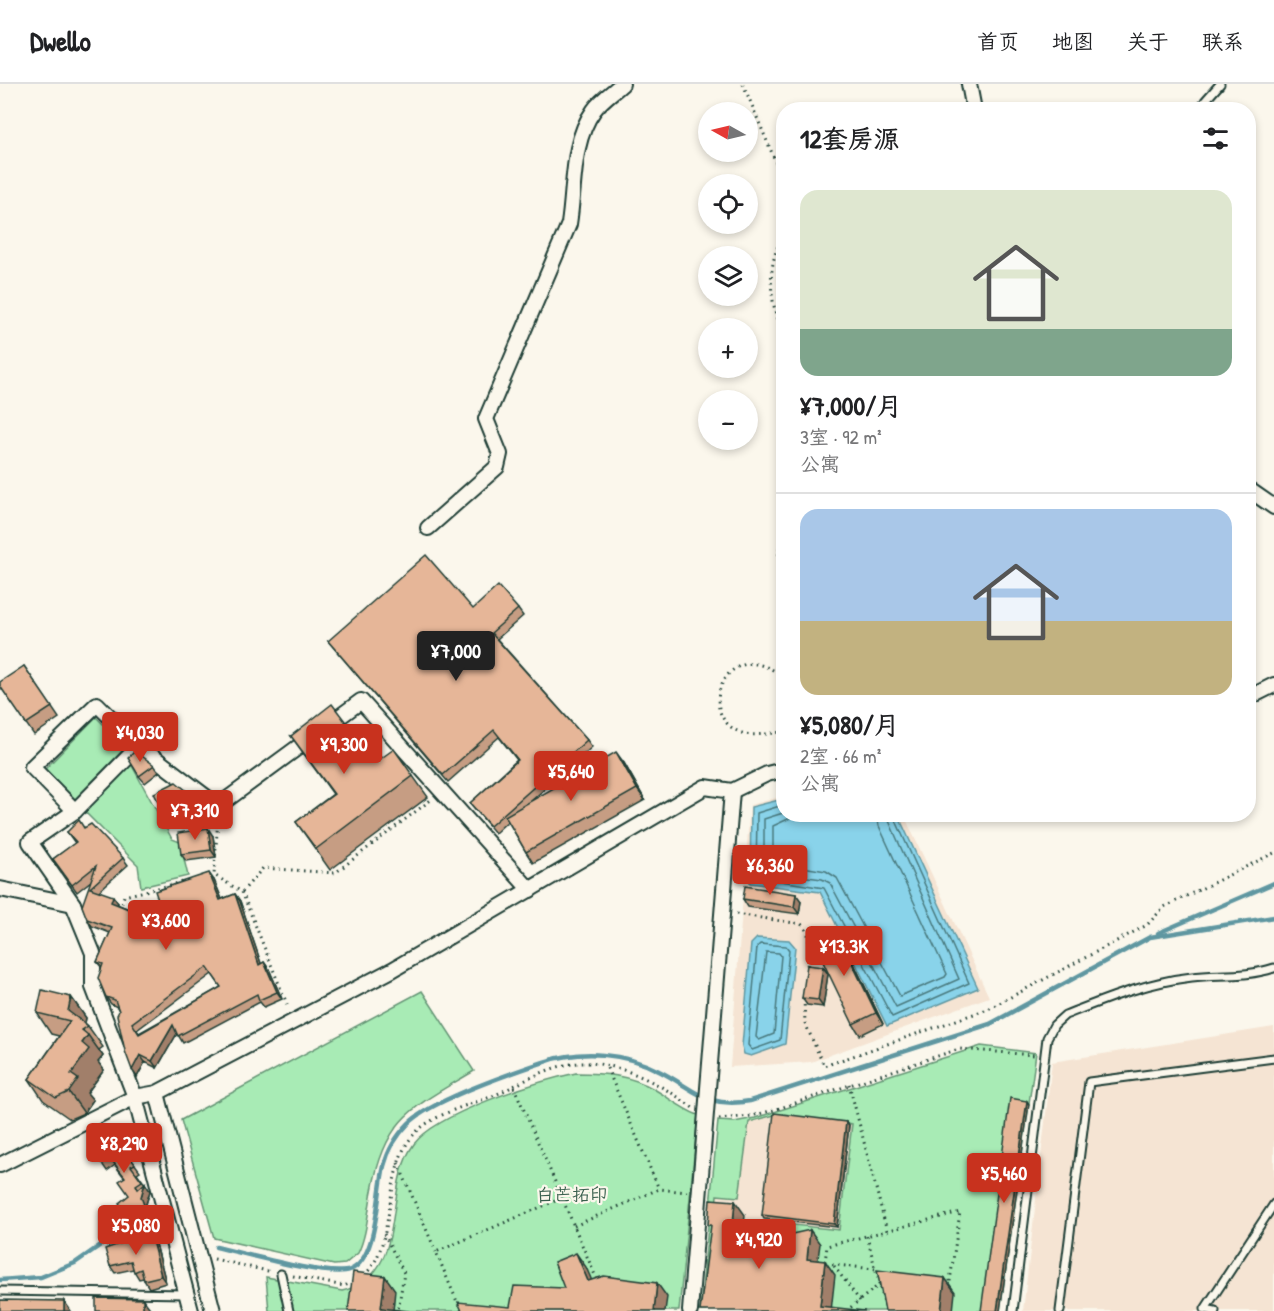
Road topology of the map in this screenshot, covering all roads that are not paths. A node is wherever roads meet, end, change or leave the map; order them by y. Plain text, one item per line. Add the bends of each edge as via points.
1 (622, 84) edge
2 (969, 84) edge
3 (1220, 84) edge
4 (972, 102) edge
5 (1205, 102) edge
6 (1256, 495) edge
7 (1274, 507) edge
8 (428, 528) dead end
9 (1274, 685) edge
10 (1256, 694) edge
11 (139, 746) junction
12 (776, 772) edge
13 (732, 791) junction
14 (75, 812) junction
15 (0, 889) edge
16 (530, 890) junction
17 (73, 904) junction
18 (1274, 968) edge
19 (1274, 1058) edge
20 (157, 1094) junction
21 (135, 1097) junction
22 (0, 1165) edge
23 (1274, 1204) edge
24 (281, 1274) road end
25 (0, 1291) edge
26 (97, 1293) junction
27 (186, 1294) junction
28 (97, 1302) edge
29 (191, 1311) edge
30 (213, 1311) edge
31 (289, 1311) edge
32 (690, 1311) edge
33 (1013, 1311) edge
34 (1060, 1311) edge
35 (1215, 1311) edge

1 - 8 street via 595,110 577,146 569,224 486,419 500,454 497,467
2 - 4 street
3 - 5 lane
6 - 7 street
9 - 10 street
11 - 14 street
11 - 14 street via 97,704 32,767
11 - 16 street via 218,806 361,701
12 - 13 street
13 - 16 street via 705,787
13 - 32 street
14 - 17 street via 30,842
15 - 17 street
16 - 20 street via 392,970
17 - 21 street via 93,954 93,987
18 - 33 lane via 1254,974 1170,980 1065,1015 1054,1025 1047,1038
19 - 34 lane via 1089,1082
20 - 21 street
20 - 30 street
21 - 22 street
21 - 27 street
23 - 35 lane via 1205,1309
24 - 31 lane
25 - 26 lane
26 - 27 lane
26 - 28 lane
27 - 29 street

